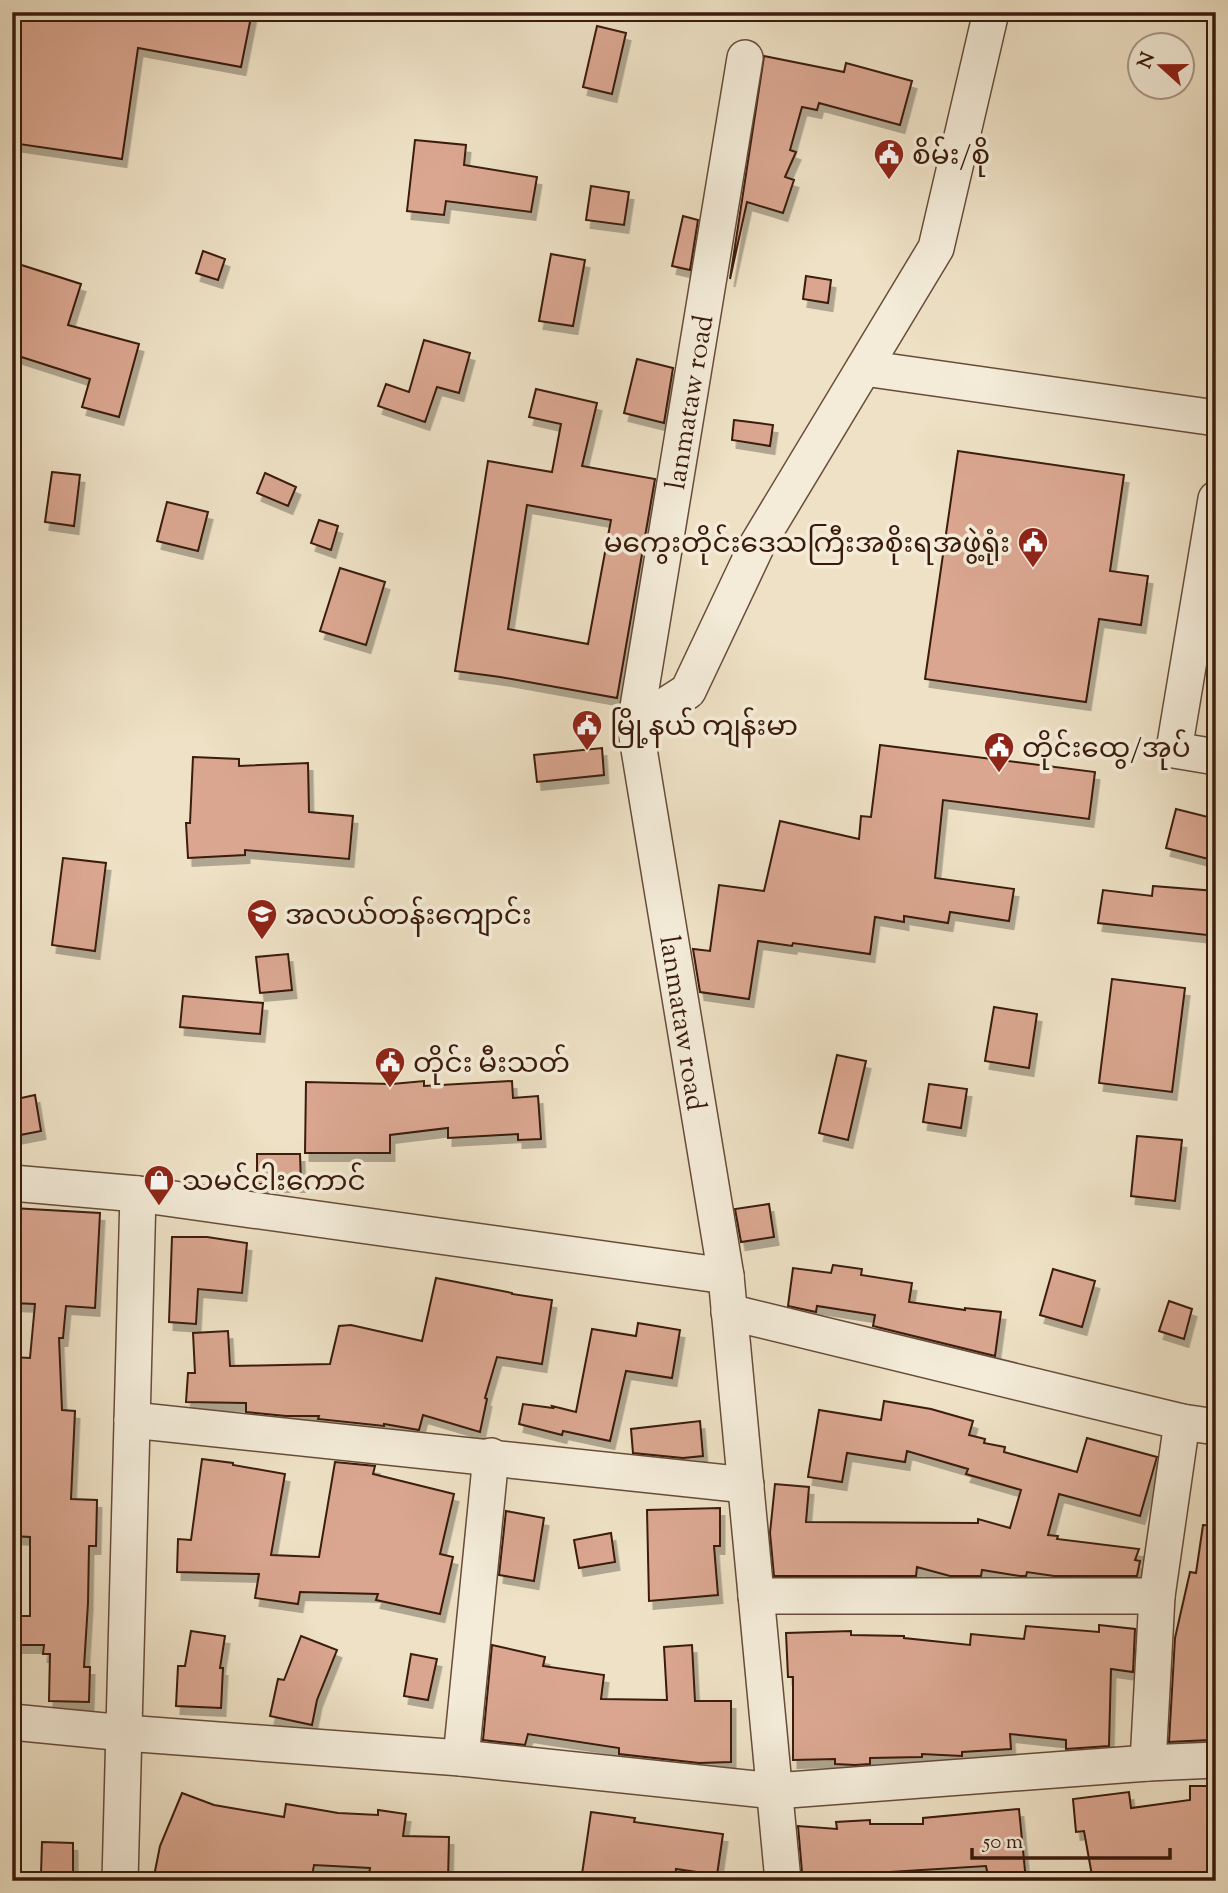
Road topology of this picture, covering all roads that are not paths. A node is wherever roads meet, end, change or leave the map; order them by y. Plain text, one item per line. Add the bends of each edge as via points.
1 (991, 12) edge
2 (745, 58) dead end
3 (864, 368) junction
4 (1216, 418) edge
5 (1216, 499) edge
6 (635, 725) junction
7 (1216, 757) edge
8 (12, 1183) edge
9 (138, 1194) junction
10 (726, 1276) junction
11 (729, 1312) junction
12 (132, 1420) junction
13 (1199, 1425) edge
14 (491, 1457) junction
15 (746, 1485) junction
16 (1157, 1595) junction
17 (756, 1596) junction
18 (12, 1722) edge
19 (125, 1733) junction
20 (461, 1758) junction
21 (1216, 1760) edge
22 (1148, 1763) junction
23 (775, 1791) junction
24 (120, 1881) edge
25 (783, 1881) edge

1 - 3 street via 936,248
2 - 6 street, lanmataw road
3 - 4 street
3 - 6 street via 757,545 688,691
5 - 7 street via 1174,750
6 - 10 street, lanmataw road
8 - 9 street
9 - 10 street
9 - 12 street
10 - 11 street, lanmataw road
11 - 13 street
11 - 15 street, lanmataw road
12 - 14 street
12 - 19 street
13 - 16 street
14 - 15 street
14 - 20 street
15 - 17 street, lanmataw road
16 - 17 street
16 - 22 street
17 - 23 street, lanmataw road
18 - 19 street
19 - 20 street
19 - 24 street
20 - 23 street
21 - 22 street
22 - 23 street
23 - 25 street, lanmataw road

